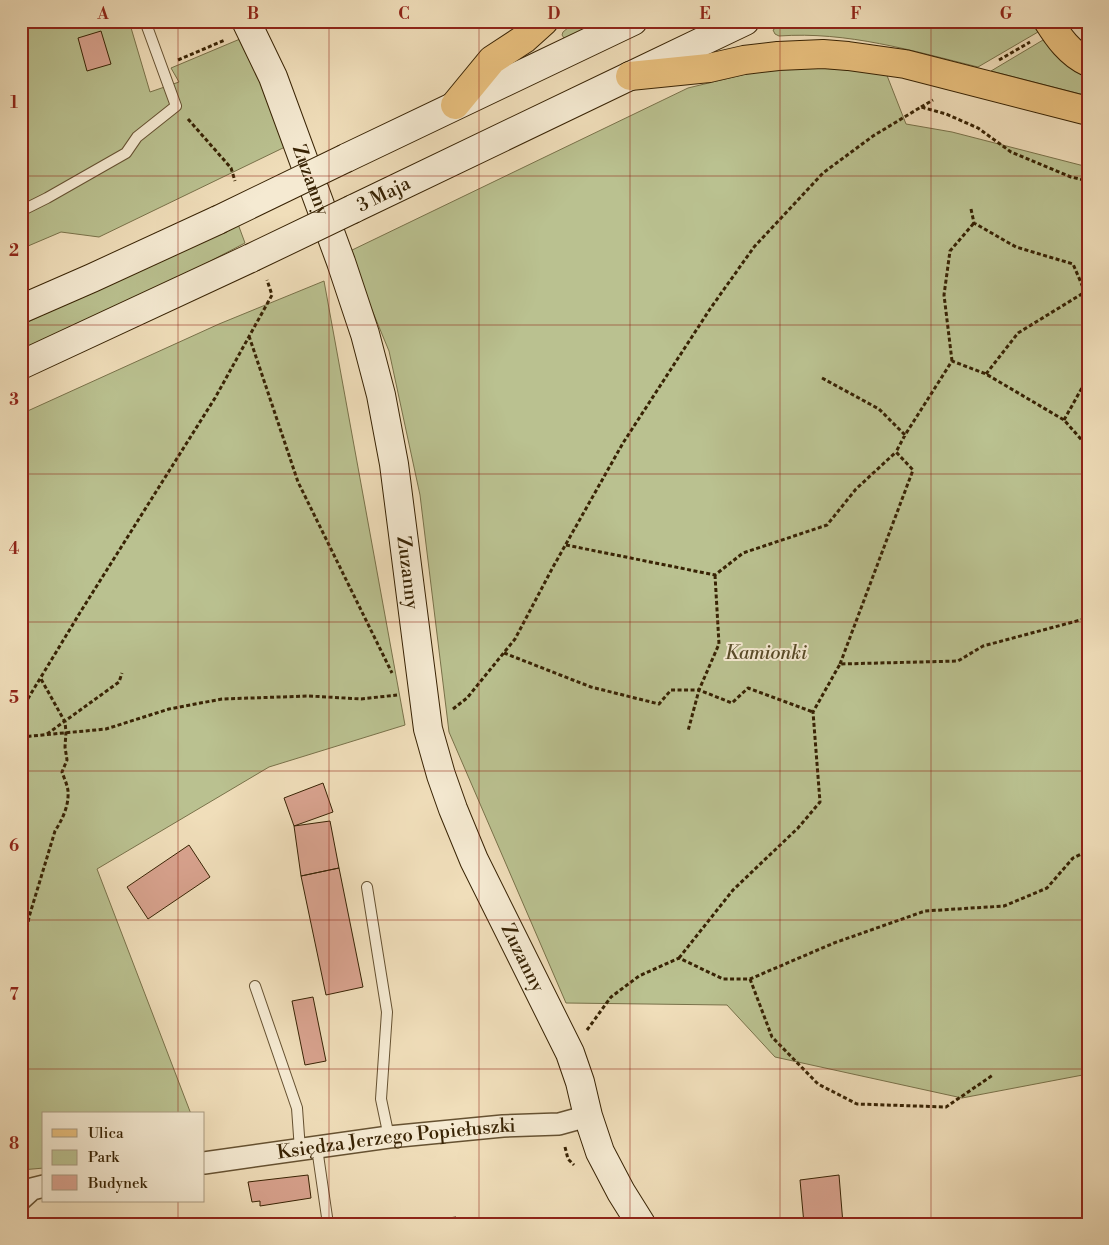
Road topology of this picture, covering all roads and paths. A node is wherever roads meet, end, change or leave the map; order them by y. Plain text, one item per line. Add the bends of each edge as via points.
1 (145, 21) edge
2 (544, 21) edge
3 (633, 21) edge
4 (745, 21) edge
5 (1048, 21) edge
6 (247, 23) edge
7 (1088, 62) edge
8 (162, 67) junction
9 (630, 76) junction
10 (455, 105) junction
11 (176, 106) junction
12 (1088, 111) edge
13 (1088, 181) edge
14 (237, 186) dead end
15 (971, 209) dead end
16 (21, 211) edge
17 (974, 222) junction
18 (259, 267) junction
19 (1087, 292) edge
20 (21, 309) edge
21 (250, 336) junction
22 (952, 361) junction
23 (21, 365) edge
24 (986, 374) junction
25 (1088, 377) edge
26 (822, 378) dead end
27 (1064, 420) junction
28 (905, 435) junction
29 (1088, 447) edge
30 (896, 452) junction
31 (566, 545) junction
32 (715, 575) junction
33 (1088, 618) edge
34 (504, 653) junction
35 (840, 664) junction
36 (122, 674) dead end
37 (394, 676) dead end
38 (41, 678) junction
39 (699, 690) junction
40 (402, 694) dead end
41 (21, 710) edge
42 (813, 712) junction
43 (64, 722) junction
44 (428, 729) junction
45 (688, 731) dead end
46 (66, 732) junction
47 (46, 734) junction
48 (21, 737) edge
49 (1088, 851) edge
50 (367, 886) dead end
51 (679, 958) junction
52 (21, 960) edge
53 (750, 980) junction
54 (255, 986) dead end
55 (570, 1053) junction
56 (993, 1075) dead end
57 (588, 1116) junction
58 (389, 1137) junction
59 (308, 1149) junction
60 (205, 1163) edge
61 (42, 1186) edge
62 (21, 1199) edge
63 (328, 1224) edge
64 (641, 1224) edge

1 - 8 lane
2 - 10 main road via 492,60
3 - 10 main road
4 - 9 main road, 3 Maja
5 - 7 main road via 1066,46
6 - 8 path via 229,38
6 - 44 main road, Zuzanny via 273,77 338,253 381,395 394,464
8 - 11 lane
9 - 12 main road via 709,68 778,56 823,54 905,64
9 - 18 main road, 3 Maja, bridge via 353,209
10 - 20 main road, bridge via 218,220
11 - 14 path via 231,168
11 - 16 lane via 138,137 126,153
13 - 31 path via 1012,152 978,128 921,107 873,136 823,173 754,247 623,443
15 - 17 path
17 - 19 path via 1016,247 1073,264
17 - 22 path via 950,251 944,295
18 - 21 path via 272,295
18 - 23 main road, 3 Maja
19 - 24 path via 1018,333
21 - 37 path via 298,482
21 - 38 path
22 - 24 path
22 - 28 path
24 - 27 path
25 - 27 path
26 - 28 path via 879,410
27 - 29 path
28 - 30 path
30 - 32 path via 856,489 827,525 743,553
30 - 35 path via 913,470
31 - 32 path
31 - 34 path via 515,639
32 - 39 path via 719,644
33 - 35 path via 983,646 958,661
34 - 39 path via 591,687 659,704 671,690
34 - 44 path via 466,698
35 - 42 path
36 - 43 path via 119,682
38 - 41 path
38 - 43 path
39 - 42 path via 732,703 748,688
39 - 45 path
40 - 46 path via 361,699 309,696 222,699 169,709 106,729
42 - 51 path via 820,802 798,828 733,890
43 - 46 path
43 - 47 path
44 - 55 main road, Zuzanny via 441,775 474,860
46 - 47 path
46 - 52 path via 67,760 62,772 68,791 67,805 54,831 29,917
47 - 48 path
49 - 53 path via 1073,858 1047,888 1004,906 925,911 834,943
50 - 58 lane via 387,1012 381,1099
51 - 53 path via 723,979
51 - 55 path via 639,976 611,997
53 - 56 path via 772,1037 818,1084 857,1104 946,1107
54 - 59 lane
55 - 57 main road, Zuzanny
57 - 58 street, Księdza Jerzego Popiełuszki via 559,1124
57 - 64 main road, Zuzanny via 600,1152
58 - 59 street, Księdza Jerzego Popiełuszki
59 - 60 street, Księdza Jerzego Popiełuszki
59 - 63 lane
61 - 62 street via 32,1189

